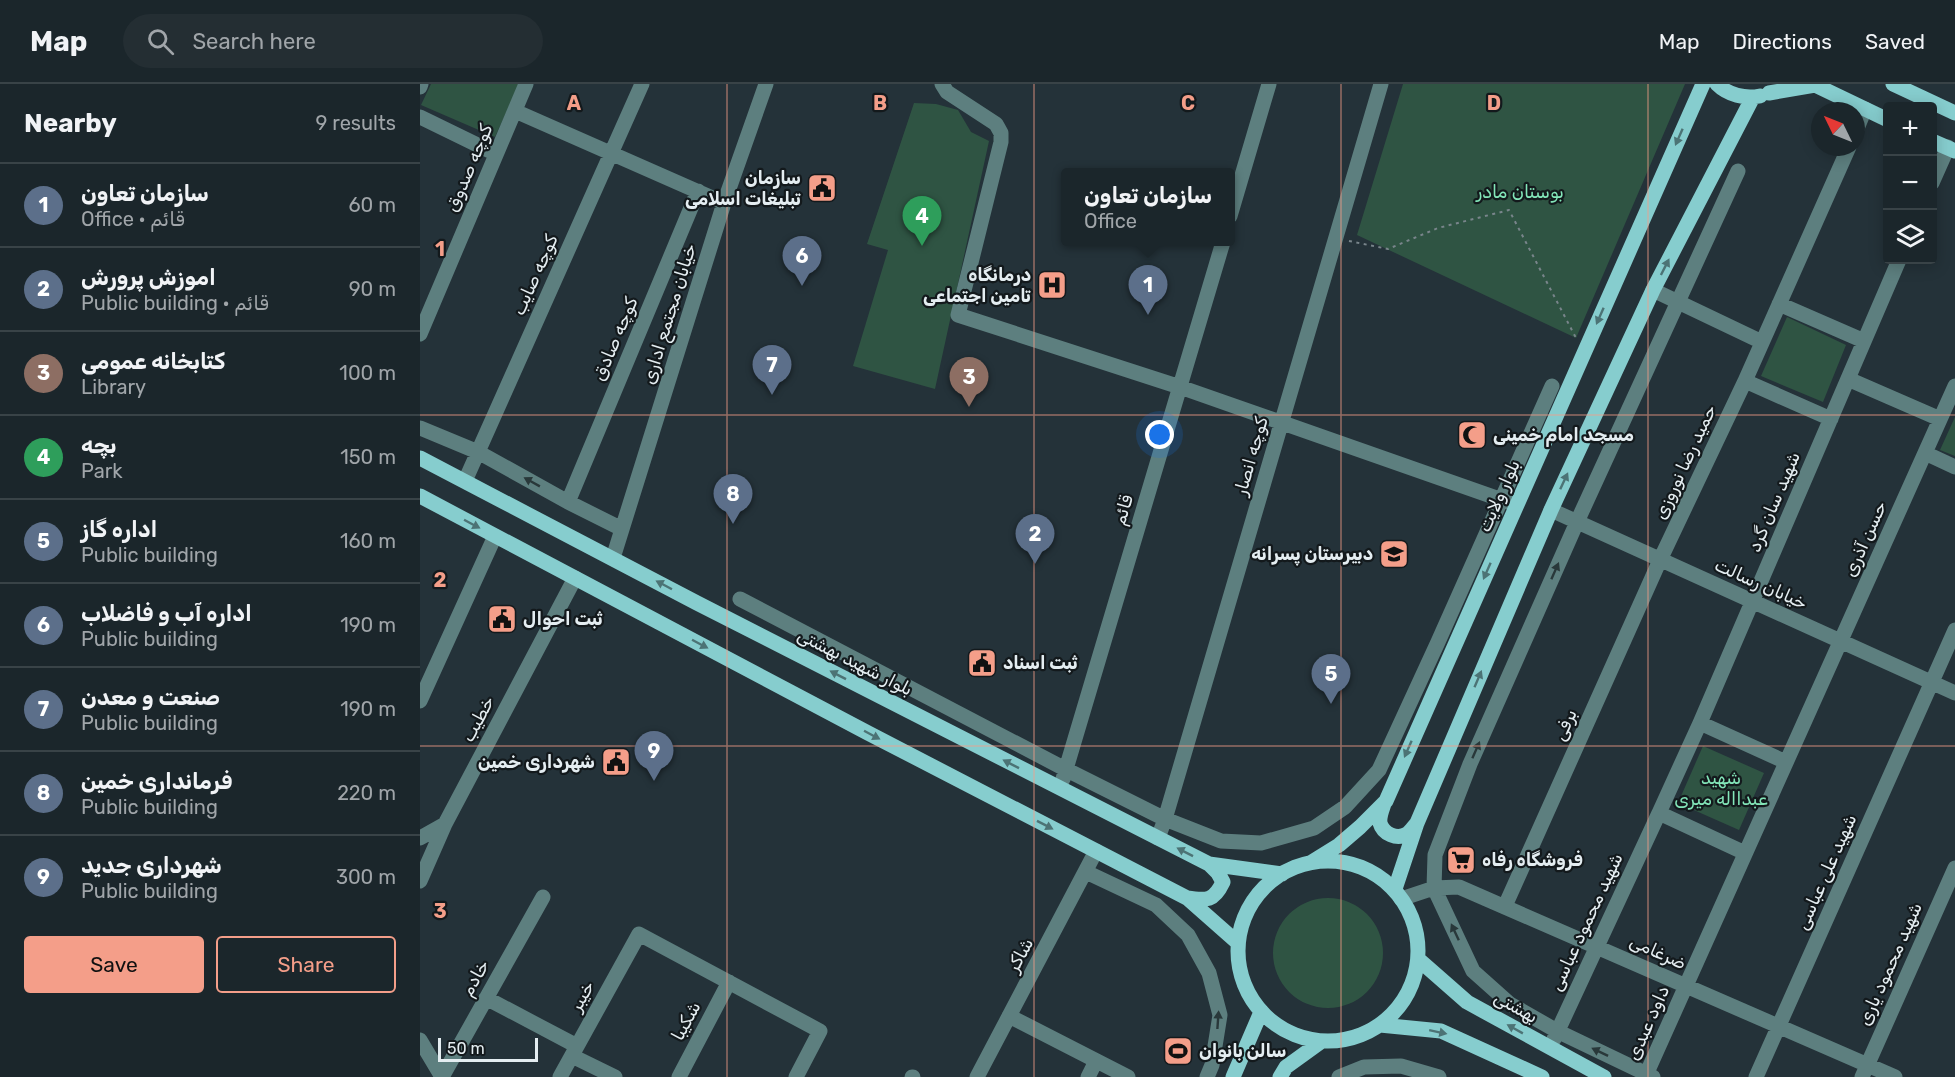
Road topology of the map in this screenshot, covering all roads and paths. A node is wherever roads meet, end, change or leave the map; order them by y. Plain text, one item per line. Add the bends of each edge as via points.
1 (526, 84) edge
2 (642, 84) edge
3 (766, 84) edge
4 (942, 84) edge
5 (1269, 84) edge
6 (1381, 84) edge
7 (1703, 84) edge
8 (1717, 84) edge
9 (1784, 84) edge
10 (1893, 84) edge
11 (1769, 93) junction
12 (1753, 97) junction
13 (1850, 102) edge
14 (1865, 109) edge
15 (515, 111) junction
16 (1955, 113) edge
17 (420, 117) edge
18 (1883, 118) edge
19 (1937, 143) edge
20 (1951, 149) edge
21 (611, 153) junction
22 (496, 154) junction
23 (1845, 156) edge
24 (1738, 171) dead end
25 (1937, 174) edge
26 (698, 192) junction
27 (1235, 199) edge
28 (724, 203) junction
29 (1335, 238) junction
30 (1222, 246) edge
31 (1897, 264) edge
32 (1653, 290) junction
33 (1678, 301) junction
34 (1779, 304) junction
35 (420, 334) edge
36 (1576, 338) dead end
37 (1864, 341) junction
38 (1762, 342) junction
39 (1848, 379) junction
40 (1745, 381) junction
41 (1552, 386) dead end
42 (1955, 386) edge
43 (1180, 387) junction
44 (1831, 419) junction
45 (1940, 419) junction
46 (1281, 423) junction
47 (420, 428) edge
48 (478, 452) junction
49 (1925, 453) junction
50 (420, 458) edge
51 (1955, 467) edge
52 (465, 481) junction
53 (420, 496) edge
54 (568, 502) junction
55 (1509, 502) junction
56 (1551, 510) junction
57 (1577, 522) junction
58 (622, 528) junction
59 (495, 536) junction
60 (612, 558) junction
61 (1660, 560) junction
62 (575, 578) junction
63 (740, 599) dead end
64 (1752, 601) junction
65 (1955, 630) edge
66 (1840, 641) junction
67 (1931, 682) junction
68 (1955, 693) edge
69 (420, 701) edge
70 (1700, 723) junction
71 (1786, 762) junction
72 (1067, 770) junction
73 (1060, 788) junction
74 (1386, 801) junction
75 (1659, 813) junction
76 (1165, 819) junction
77 (1417, 823) junction
78 (445, 824) junction
79 (420, 838) edge
80 (1158, 838) junction
81 (1096, 851) junction
82 (1745, 853) junction
83 (1310, 862) junction
84 (1209, 864) junction
85 (1955, 868) edge
86 (1086, 872) junction
87 (1282, 874) junction
88 (420, 881) edge
89 (1434, 888) junction
90 (1398, 894) junction
91 (543, 897) dead end
92 (1187, 898) junction
93 (1504, 906) junction
94 (1238, 943) junction
95 (1596, 946) junction
96 (1418, 959) junction
97 (729, 982) junction
98 (1686, 986) junction
99 (486, 998) junction
100 (1261, 1012) junction
101 (1009, 1016) junction
102 (1380, 1025) junction
103 (1778, 1026) junction
104 (1557, 1031) junction
105 (420, 1040) edge
106 (1322, 1041) junction
107 (1549, 1048) junction
108 (574, 1051) junction
109 (1096, 1061) junction
110 (1864, 1071) edge
111 (1535, 1075) edge
112 (1648, 1076) edge
113 (442, 1077) edge
114 (560, 1077) edge
115 (615, 1077) edge
116 (679, 1077) edge
117 (796, 1077) edge
118 (977, 1077) edge
119 (1088, 1077) edge
120 (1128, 1077) edge
121 (1207, 1077) edge
122 (1233, 1077) edge
123 (1280, 1077) edge
124 (1339, 1077) edge
125 (1439, 1077) edge
126 (1604, 1077) edge
127 (1756, 1077) edge
128 (1895, 1077) edge

1 - 15 street, کوچه صدوق
2 - 21 street, کوچه صایب
3 - 28 street, خیابان مجتمع اداری
4 - 43 street via 947,92 996,124 1001,133 958,315
5 - 27 street
6 - 29 street, کوچه انصار
7 -> 55 main road, بلوار ولایت
8 - 12 main road via 1737,95
9 - 11 main road
10 - 16 main road
11 - 12 main road
11 - 13 main road via 1815,85
32 -> 12 main road
14 - 18 main road
15 - 21 street
15 - 22 street, کوچه صدوق
17 - 22 street
19 - 20 main road
20 - 25 street
21 - 26 street
21 - 48 street, کوچه صایب
22 - 35 street, کوچه صدوق
23 - 34 street
24 - 33 street
26 - 28 street
26 - 54 street, کوچه صادق
28 - 58 street, خیابان مجتمع اداری
29 - 36 path via 1388,249 1438,228 1509,210
29 - 46 street, کوچه انصار
30 - 43 street, قائم
31 - 37 street
32 - 33 street
56 -> 32 main road
33 - 38 street
33 - 57 street
34 - 37 street
34 - 38 street, حمید رضا نوروزی
37 - 39 street, شهید سان گرد
38 - 40 street, حمید رضا نوروزی
39 - 44 street, شهید سان گرد
39 - 45 street
40 - 44 street
40 - 61 street, حمید رضا نوروزی
41 - 55 street
42 - 45 street, حسن آذری
43 - 46 street
43 - 72 street, قائم
44 - 64 street, شهید سان گرد
45 - 49 street, حسن آذری
46 - 55 street
46 - 76 street, کوچه انصار
47 - 48 street
48 - 52 street, کوچه صایب
54 -> 48 street
49 - 51 street
49 - 66 street, حسن آذری
50 - 52 main road, بلوار شهید بهشتی
52 - 60 main road, بلوار شهید بهشتی
53 -> 59 main road
54 - 58 street
55 -> 74 main road, بلوار ولایت
55 - 76 street via 1379,770 1345,807 1314,828 1261,843 1221,841
56 - 57 street, خیابان رسالت
77 -> 56 main road
57 - 61 street, خیابان رسالت
89 -> 57 street via 1434,855
58 - 60 street, خیابان مجتمع اداری
59 - 62 main road
59 - 69 street
73 -> 60 main road, بلوار شهید بهشتی
61 - 64 street, خیابان رسالت
61 - 93 street, برفی
62 - 78 street, خطیب
62 -> 81 main road
63 - 72 street
64 - 66 street, خیابان رسالت
64 - 70 street
65 - 67 street, شهید علی عباسی
66 - 67 street, خیابان رسالت
66 - 71 street, حسن آذری
67 - 68 street, خیابان رسالت
67 - 103 street, شهید علی عباسی
70 - 71 street
70 - 75 street, شهید محمود عباسی
71 - 82 street, داود عبدی
72 - 73 street, قائم
72 - 76 street
73 - 80 main road, بلوار شهید بهشتی
74 - 77 main road via 1380,824 1387,833 1397,837 1408,833
74 - 83 main road, بلوار ولایت via 1346,839
75 - 82 street
75 - 95 street, شهید محمود عباسی
76 - 80 street, کوچه انصار
77 - 90 main road
78 - 79 street
78 - 88 street, خطیب
84 -> 80 main road, بلوار شهید بهشتی
81 - 86 street, شاکر
81 - 92 main road
82 - 98 street, داود عبدی
83 - 87 main road
83 - 90 main road via 1341,861 1370,871
84 - 87 main road, بلوار شهید بهشتی
84 - 92 main road via 1223,882 1217,894 1204,901
85 - 110 street, شهید محمود یاری
86 - 101 street, شاکر
121 -> 86 street via 1220,1015 1209,973 1188,935 1156,905
87 - 94 main road via 1253,901
89 - 90 street, ضرغامی
89 - 93 street, ضرغامی via 1459,887
104 -> 89 street via 1510,1004 1473,971
90 - 96 main road via 1412,915
91 - 99 street, خادم
92 - 94 main road
93 - 95 street, ضرغامی
94 - 100 main road via 1239,968 1247,991
95 - 98 street, ضرغامی
95 - 104 street, شهید محمود عباسی
96 - 102 main road via 1407,996
107 -> 96 main road, بهشتی via 1467,1002
97 - 108 street, خیبر via 639,934
97 - 116 street, شکیبا
97 - 117 street via 820,1031
98 - 103 street, ضرغامی
98 - 112 street, داود عبدی
99 - 108 street
99 - 113 street, خادم
100 - 106 main road via 1289,1033
100 - 122 main road
101 - 109 street
101 - 118 street, شاکر
102 - 106 main road via 1352,1038
102 -> 111 main road via 1441,1031
103 - 110 street, ضرغامی
103 - 127 street, شهید علی عباسی
104 - 107 street, شهید محمود عباسی
112 -> 104 street
105 - 113 street
106 - 123 main road via 1286,1067
107 - 126 main road, بهشتی
108 - 114 street, خیبر
108 - 115 street
109 - 119 street
109 - 120 street
110 - 128 street, ضرغامی
124 - 125 street via 1364,1067 1401,1066

